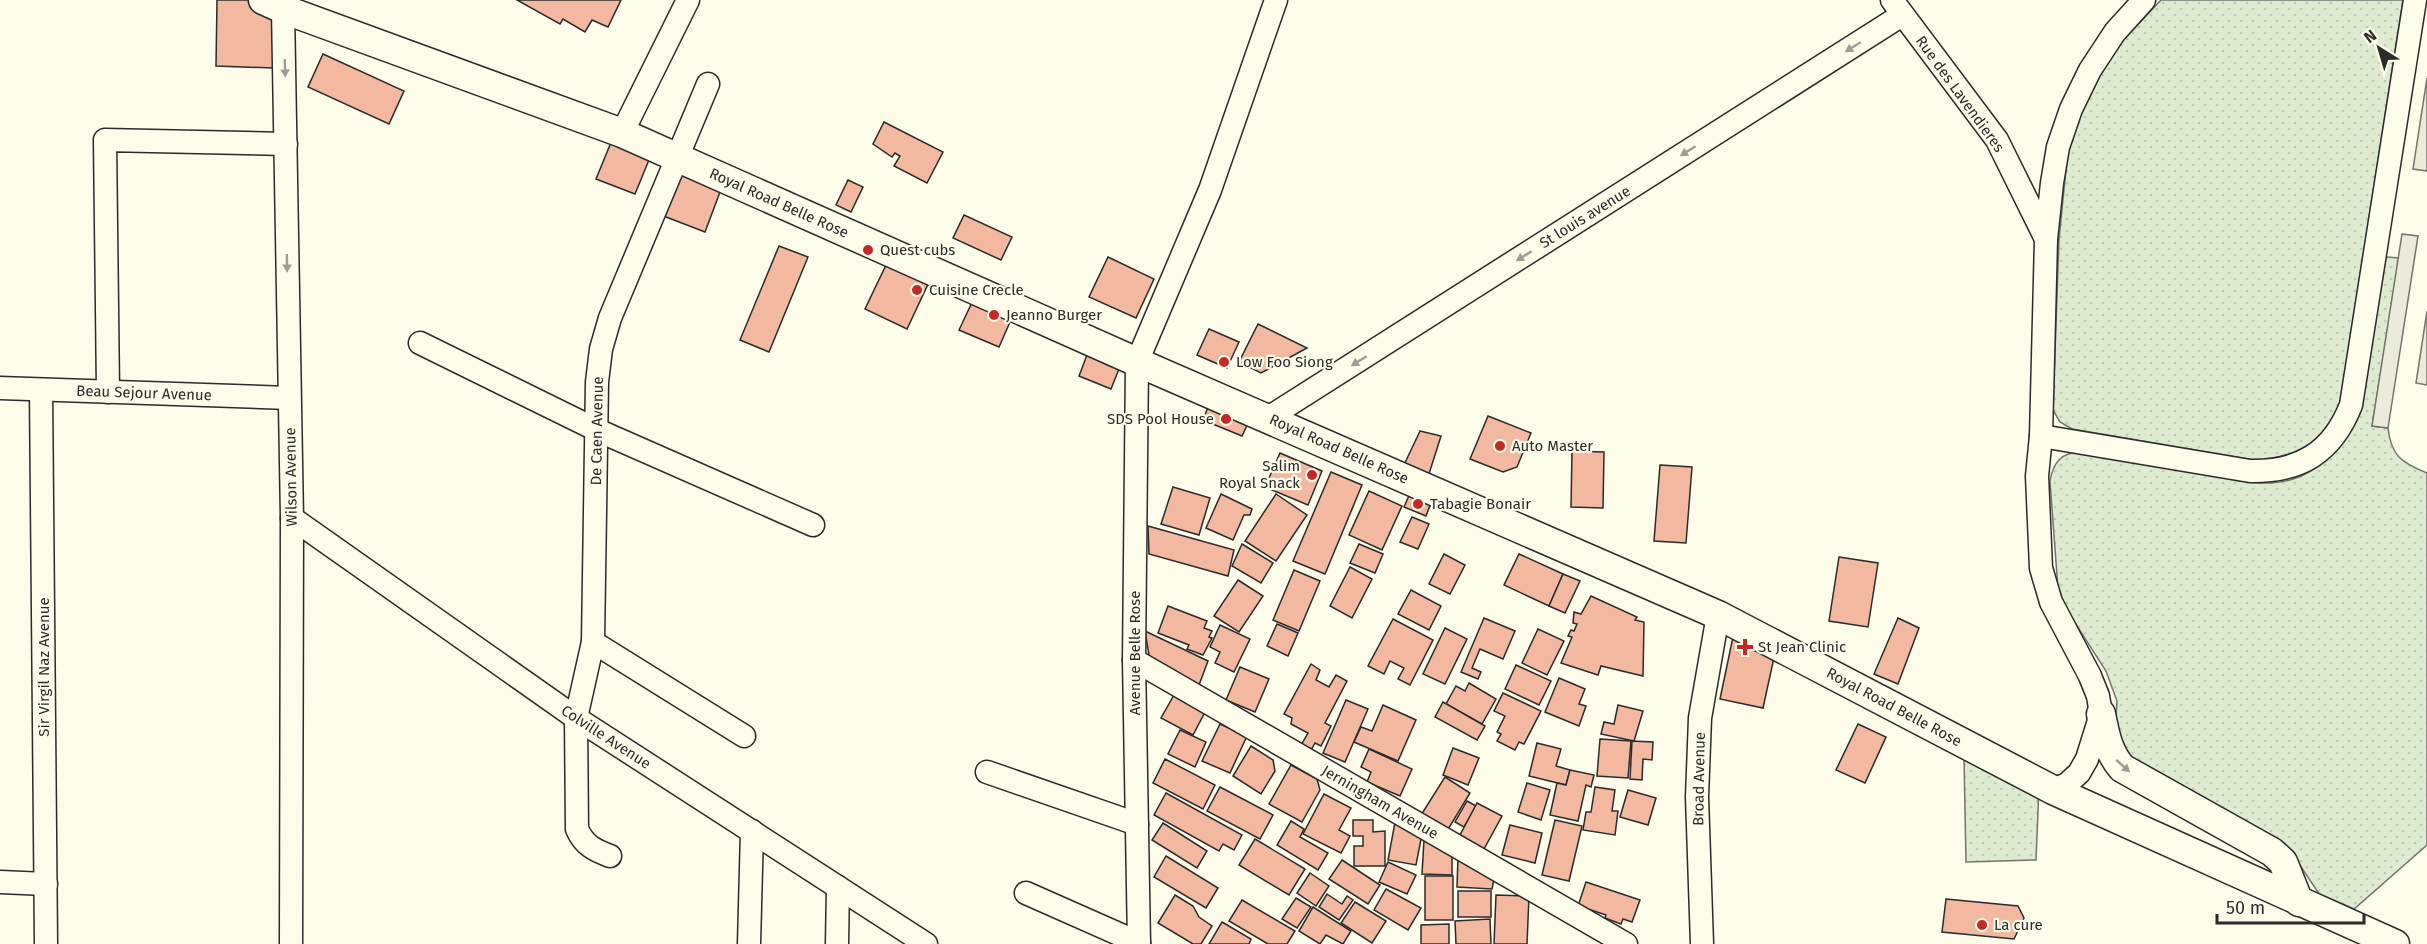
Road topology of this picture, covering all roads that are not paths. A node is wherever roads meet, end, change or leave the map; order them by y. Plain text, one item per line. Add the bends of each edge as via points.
1 (688, 0) edge
2 (1276, 0) edge
3 (2144, 0) edge
4 (2415, 0) edge
5 (273, 5) edge
6 (1897, 8) edge
7 (708, 84) dead end
8 (622, 133) junction
9 (286, 144) junction
10 (676, 157) junction
11 (2046, 239) junction
12 (420, 343) dead end
13 (1137, 362) junction
14 (0, 388) edge
15 (41, 390) junction
16 (108, 392) junction
17 (289, 398) junction
18 (1268, 418) junction
19 (597, 430) junction
20 (2041, 436) junction
21 (292, 518) junction
22 (813, 525) dead end
23 (1718, 615) junction
24 (592, 642) junction
25 (1134, 660) junction
26 (2102, 714) junction
27 (576, 718) junction
28 (744, 736) dead end
29 (987, 772) dead end
30 (2053, 790) junction
31 (1137, 824) junction
32 (752, 831) junction
33 (610, 856) dead end
34 (0, 882) edge
35 (46, 884) junction
36 (838, 887) junction
37 (1026, 893) dead end
38 (2299, 902) junction
39 (2372, 937) edge
40 (293, 943) edge
41 (1139, 943) edge
42 (46, 944) edge
43 (749, 944) edge
44 (837, 944) edge
45 (926, 944) edge
46 (1626, 944) edge
47 (1702, 944) edge
48 (2395, 944) edge

1 - 8 street
2 - 13 street via 1210,190
3 - 11 street via 2115,32 2071,109 2058,147
4 - 20 street via 2351,405 2344,424 2329,444 2310,459 2290,467 2250,471
5 - 8 main road, Royal Road Belle Rose
5 -> 9 street, Wilson Avenue
6 - 11 street, Rue des Lavendieres via 1997,140
6 -> 18 street, St louis avenue
7 - 10 street, De Caen Avenue
8 - 10 main road, Royal Road Belle Rose
9 - 16 street via 105,140
9 -> 17 street, Wilson Avenue
10 - 13 main road, Royal Road Belle Rose
10 - 19 street, De Caen Avenue via 601,349
11 - 20 street
12 - 19 street
13 - 18 main road, Royal Road Belle Rose
13 - 25 street, Avenue Belle Rose
14 - 15 street, Beau Sejour Avenue
15 - 16 street, Beau Sejour Avenue
15 - 35 street, Sir Virgil Naz Avenue
16 - 17 street, Beau Sejour Avenue
17 - 21 street, Wilson Avenue
18 - 23 main road, Royal Road Belle Rose
19 - 22 street
19 - 24 street, De Caen Avenue
20 - 26 street via 2037,476 2041,568 2051,602 2090,676
21 - 27 street, Colville Avenue
21 - 40 street, Wilson Avenue
23 - 30 main road, Royal Road Belle Rose
23 - 47 street, Broad Avenue via 1700,718
24 - 27 street, De Caen Avenue
24 - 28 street
25 - 31 street, Avenue Belle Rose
25 - 46 street, Jerningham Avenue
26 - 30 street via 2079,773
26 -> 38 main road via 2107,741 2122,768 2272,852 2283,862
27 - 32 street, Colville Avenue
27 - 33 street, De Caen Avenue via 576,829 593,850
29 - 31 street
30 - 38 main road, Royal Road Belle Rose
31 - 41 street, Avenue Belle Rose
32 - 36 street, Colville Avenue
32 - 43 street
34 - 35 street
35 - 42 street, Sir Virgil Naz Avenue
36 - 44 street
36 - 45 street, Colville Avenue
37 - 41 street
38 - 39 main road, Royal Road Belle Rose
39 - 48 main road, Royal Road Belle Rose

